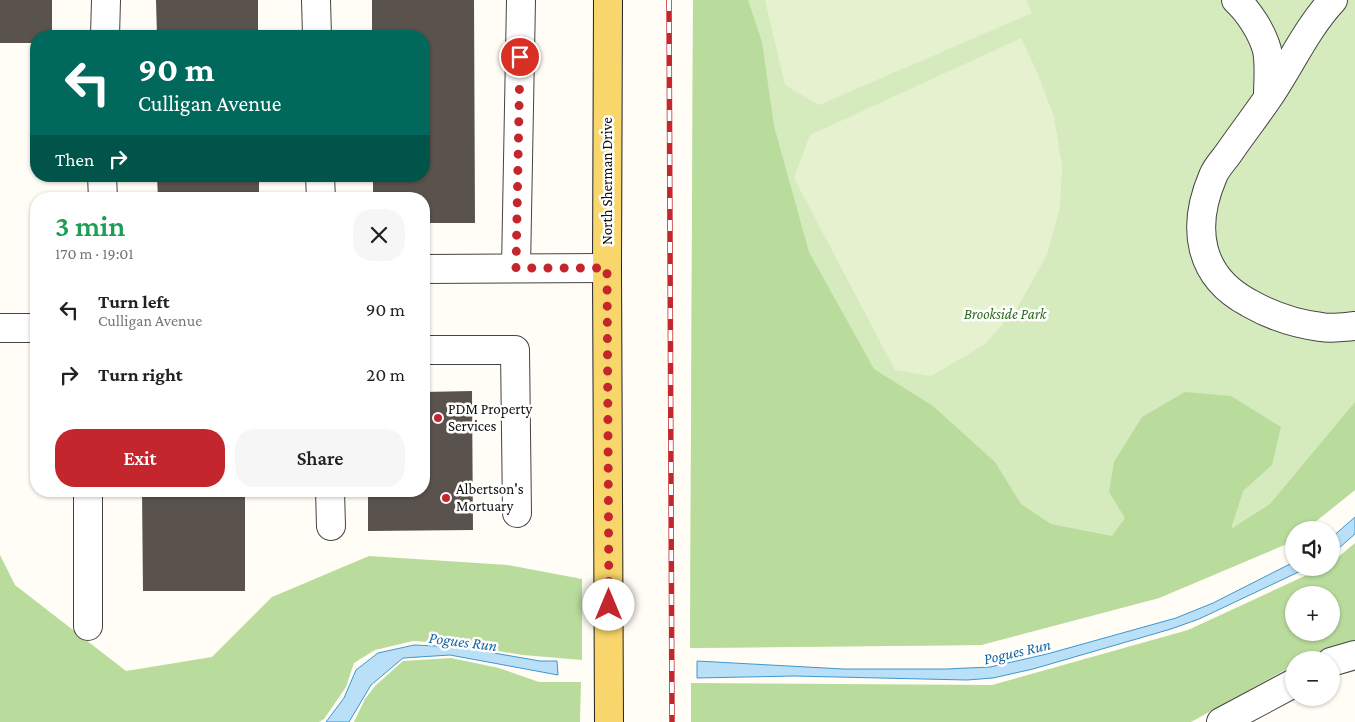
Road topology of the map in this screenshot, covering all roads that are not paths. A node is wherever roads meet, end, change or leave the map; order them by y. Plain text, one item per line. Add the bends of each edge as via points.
1 (106, 0) edge
2 (316, 0) edge
3 (521, 0) edge
4 (608, 0) edge
5 (1236, 0) edge
6 (1333, 0) edge
7 (106, 30) edge
8 (317, 30) edge
9 (1268, 97) junction
10 (430, 268) edge
11 (516, 268) junction
12 (607, 268) junction
13 (1355, 326) edge
14 (0, 328) edge
15 (30, 328) edge
16 (430, 350) edge
17 (88, 497) edge
18 (330, 497) edge
19 (517, 513) dead end
20 (331, 526) dead end
21 (88, 626) dead end
22 (1355, 655) edge
23 (1340, 659) edge
24 (1285, 687) edge
25 (609, 722) edge
26 (1221, 722) edge

1 - 7 street
2 - 8 street
3 - 11 street
4 - 12 main road, North Sherman Drive
5 - 9 street via 1243,6 1267,50
6 - 9 street via 1318,16
9 - 13 street via 1213,175 1200,230 1204,255 1218,279 1235,296 1257,308 1322,328
10 - 11 street
11 - 12 street
12 - 25 main road, North Sherman Drive
14 - 15 street
16 - 19 street via 515,350
17 - 21 street
18 - 20 street
22 - 23 street
24 - 26 street

